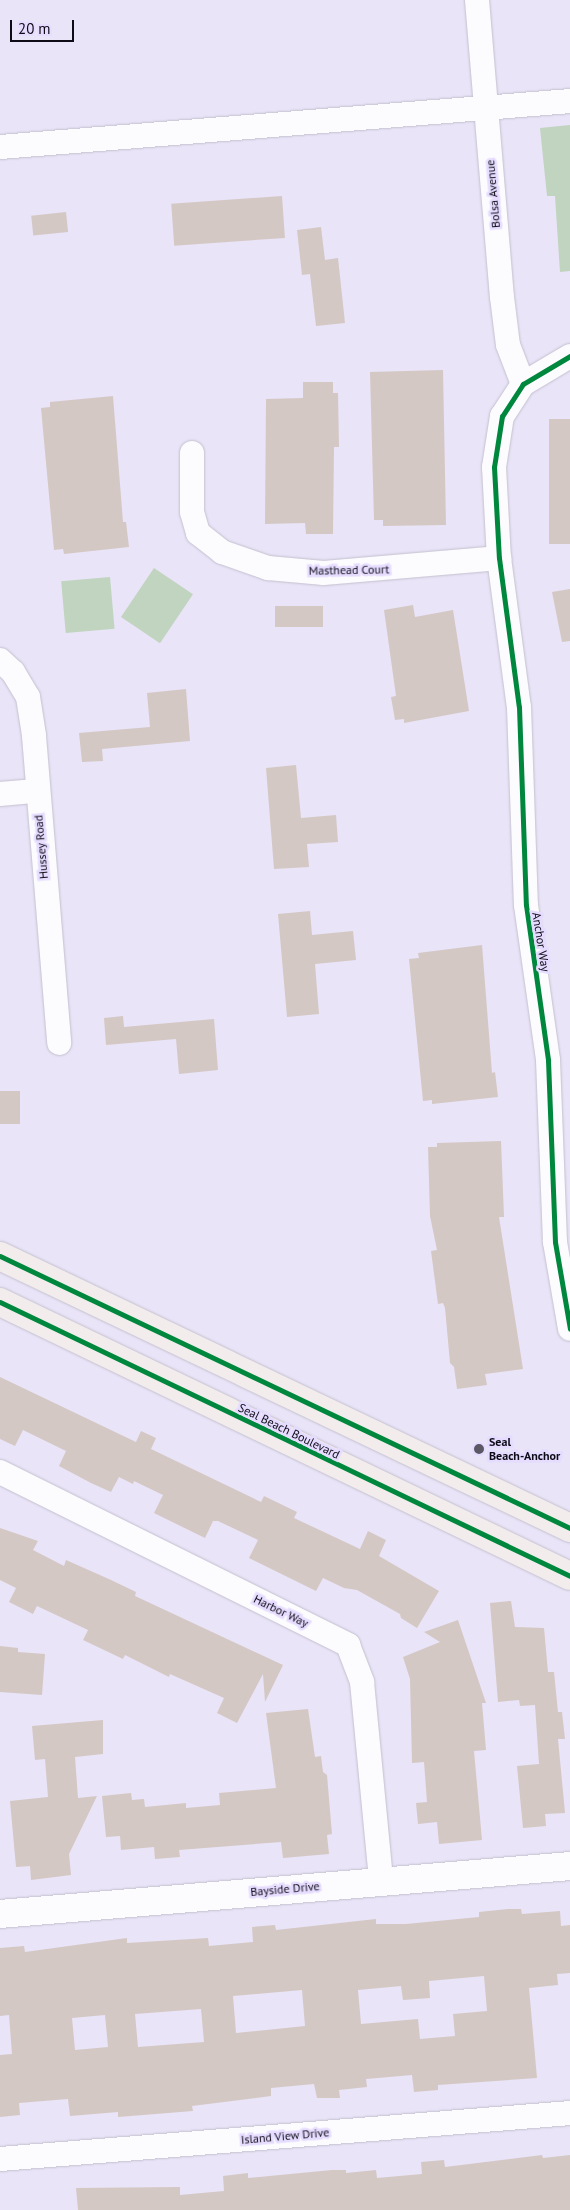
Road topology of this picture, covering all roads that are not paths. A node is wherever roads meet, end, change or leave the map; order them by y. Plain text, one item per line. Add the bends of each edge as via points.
1 (477, 0) edge
2 (570, 101) edge
3 (485, 110) junction
4 (0, 147) edge
5 (570, 356) edge
6 (523, 384) junction
7 (192, 453) dead end
8 (499, 558) junction
9 (0, 660) edge
10 (36, 791) junction
11 (0, 794) edge
12 (59, 1043) dead end
13 (562, 1241) edge
14 (0, 1256) edge
15 (0, 1302) edge
16 (570, 1328) edge
17 (0, 1472) edge
18 (570, 1528) edge
19 (570, 1576) edge
20 (570, 1866) edge
21 (381, 1880) junction
22 (0, 1914) edge
23 (570, 2113) edge
24 (0, 2159) edge

1 - 3 street, Bolsa Avenue
2 - 3 street
3 - 4 street
3 - 6 street, Bolsa Avenue via 508,345
5 - 6 street
6 - 8 street, Anchor Way via 502,416 494,467
7 - 8 street, Masthead Court via 192,512 198,534 222,552 268,568 324,573
8 - 13 street, Anchor Way via 519,707 526,905 548,1060
9 - 10 street, Hussey Road via 14,672 28,698 34,736
10 - 11 street
10 - 12 street, Hussey Road
13 - 16 street, Anchor Way
14 - 18 main road
15 - 19 main road, Seal Beach Boulevard
17 - 21 street, Harbor Way via 348,1645 362,1682
20 - 21 street, Bayside Drive
21 - 22 street, Bayside Drive
23 - 24 street, Island View Drive

